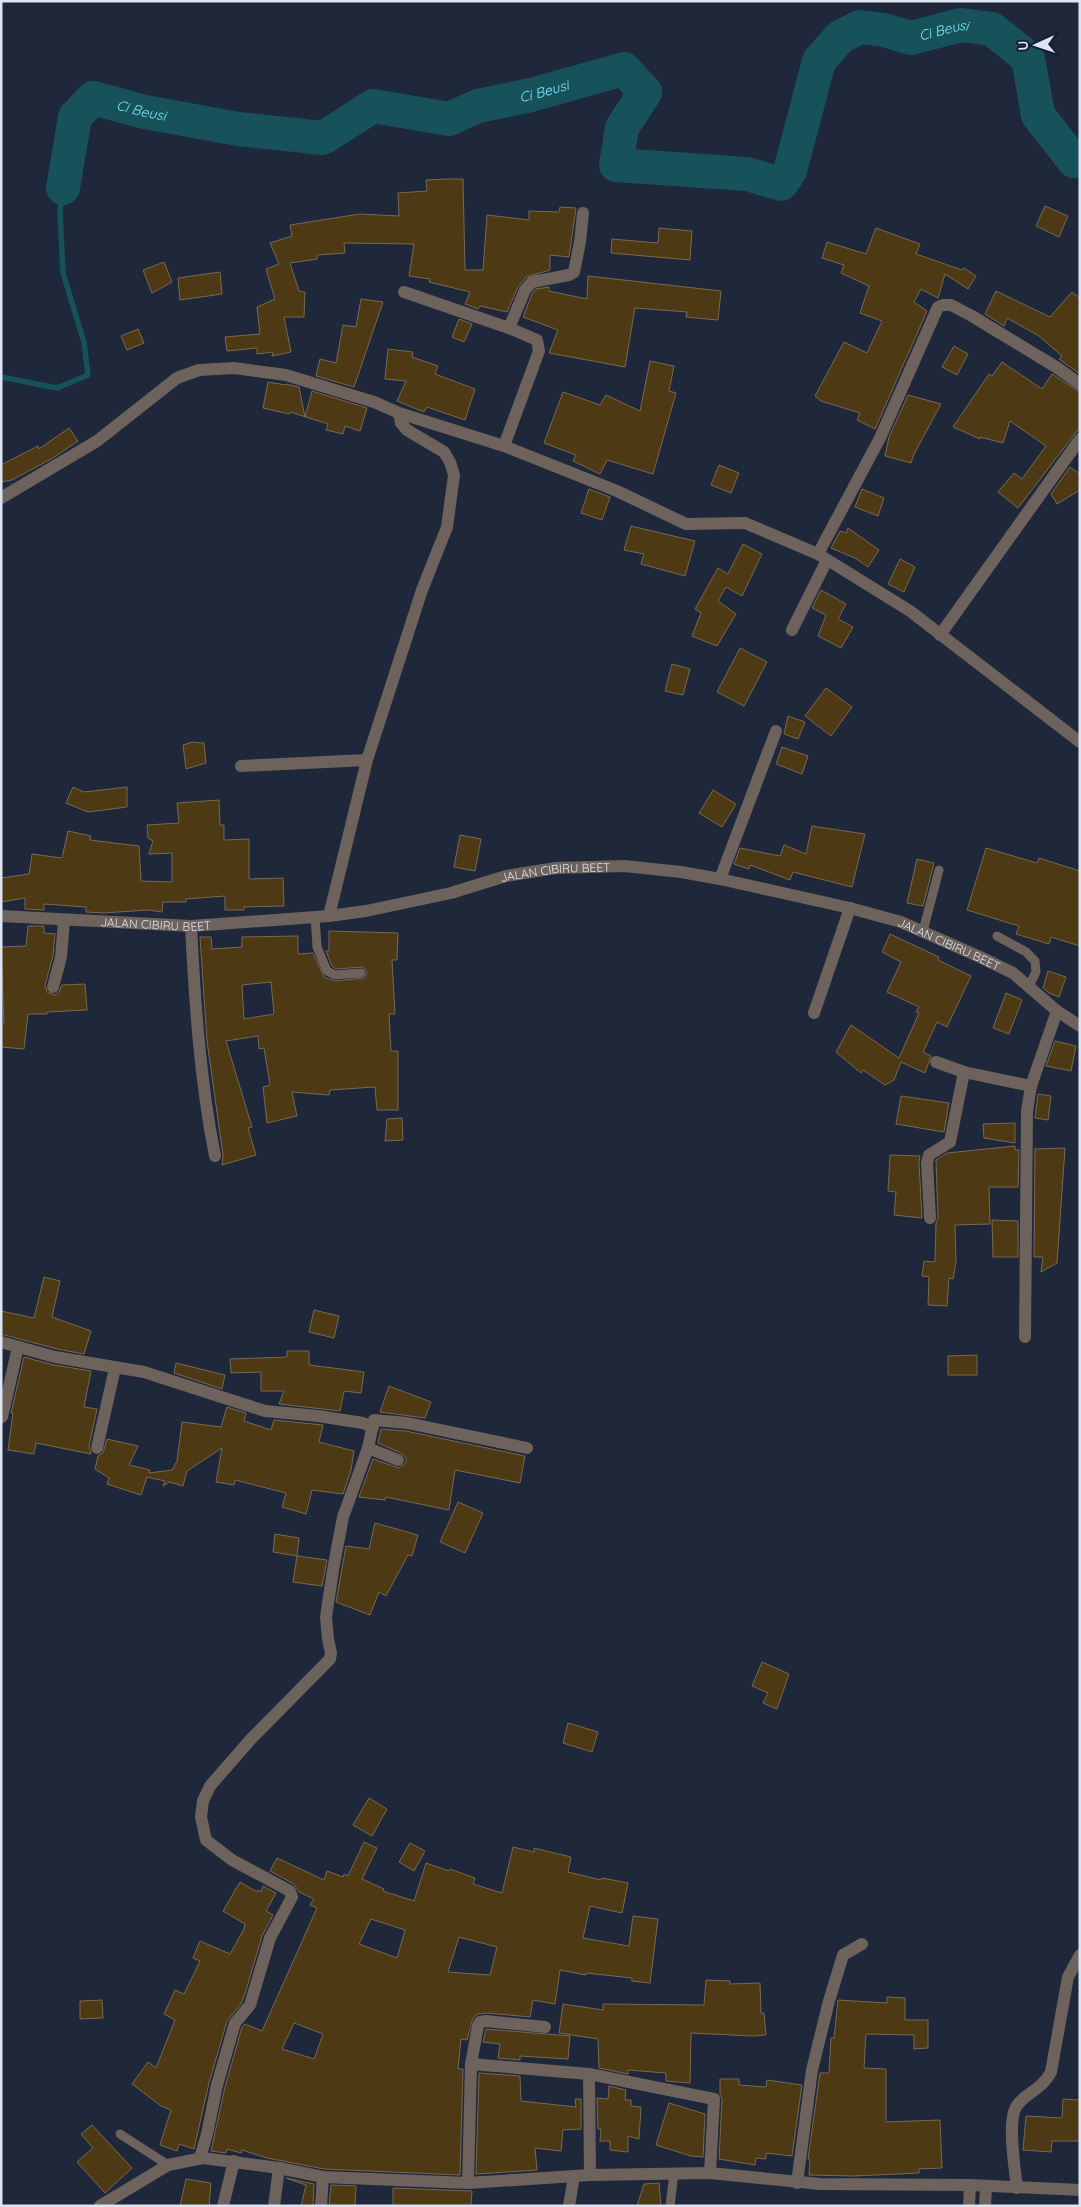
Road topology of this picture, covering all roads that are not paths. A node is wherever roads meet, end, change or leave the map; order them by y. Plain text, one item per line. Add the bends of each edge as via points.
1 (583, 213) dead end
2 (404, 292) dead end
3 (509, 328) junction
4 (1080, 384) edge
5 (399, 413) junction
6 (1080, 439) edge
7 (504, 446) junction
8 (1, 498) edge
9 (822, 557) junction
10 (792, 630) dead end
11 (940, 635) junction
12 (776, 731) dead end
13 (1080, 742) edge
14 (367, 760) junction
15 (241, 766) dead end
16 (940, 870) dead end
17 (720, 879) junction
18 (850, 908) junction
19 (1, 916) edge
20 (315, 916) junction
21 (329, 916) junction
22 (64, 920) junction
23 (191, 926) junction
24 (923, 931) junction
25 (997, 936) dead end
26 (361, 973) dead end
27 (53, 987) dead end
28 (1028, 988) junction
29 (1057, 1011) junction
30 (814, 1013) dead end
31 (1080, 1026) edge
32 (936, 1062) dead end
33 (964, 1072) junction
34 (1031, 1086) junction
35 (215, 1156) dead end
36 (930, 1218) dead end
37 (1025, 1337) dead end
38 (1, 1342) edge
39 (18, 1347) junction
40 (115, 1368) junction
41 (2, 1417) edge
42 (373, 1426) junction
43 (97, 1448) dead end
44 (368, 1448) junction
45 (527, 1448) dead end
46 (398, 1460) dead end
47 (862, 1944) dead end
48 (1080, 1955) edge
49 (545, 2027) dead end
50 (471, 2064) junction
51 (589, 2074) junction
52 (120, 2134) dead end
53 (200, 2158) junction
54 (234, 2161) junction
55 (168, 2165) junction
56 (279, 2168) junction
57 (674, 2173) junction
58 (710, 2173) junction
59 (590, 2175) junction
60 (574, 2176) junction
61 (322, 2177) junction
62 (468, 2183) junction
63 (797, 2183) junction
64 (970, 2185) junction
65 (986, 2187) junction
66 (1016, 2188) junction
67 (1080, 2190) edge
68 (100, 2206) edge
69 (223, 2206) edge
70 (274, 2206) edge
71 (322, 2206) edge
72 (569, 2206) edge
73 (670, 2206) edge
74 (969, 2206) edge
75 (986, 2206) edge

1 - 3 street via 574,272 532,282 525,290
2 - 3 street
3 - 7 street via 537,340 539,351
4 - 9 street via 972,316 950,305 938,307 880,438
5 - 7 street
5 - 8 street via 286,375 234,368 199,370 177,378 97,441
5 - 14 street via 407,430 444,452 454,475 447,527 422,590
6 - 11 street
7 - 9 street via 617,491 686,524 745,523
9 - 10 street
9 - 11 street via 910,611
11 - 13 street
12 - 17 street
14 - 15 street
14 - 21 street
16 - 24 lane
17 - 18 street, JALAN CIBIRU BEET
17 - 21 street, JALAN CIBIRU BEET via 624,866 556,868 506,876 451,893 366,911
18 - 24 street, JALAN CIBIRU BEET
18 - 30 street
19 - 22 street, JALAN CIBIRU BEET
20 - 21 street, JALAN CIBIRU BEET
20 - 23 street, JALAN CIBIRU BEET
20 - 26 lane via 317,947 327,971 335,975
22 - 23 street, JALAN CIBIRU BEET
22 - 27 street via 62,952
23 - 35 street via 196,1013
24 - 28 street, JALAN CIBIRU BEET via 1013,974
25 - 28 lane via 1026,952 1035,961 1036,972
28 - 29 street, JALAN CIBIRU BEET
29 - 31 street, JALAN CIBIRU BEET
29 - 34 street
32 - 33 street
33 - 34 street
33 - 36 street via 950,1142 929,1155 927,1163
34 - 37 street via 1027,1111
38 - 39 street
39 - 40 street
39 - 41 street
40 - 42 street via 144,1372 265,1411
40 - 43 street
42 - 44 street
42 - 45 street via 374,1420 380,1419
44 - 46 street
44 - 53 street via 343,1517 333,1570 326,1617 330,1659 251,1739 210,1786 203,1801 201,1816 206,1840 232,1860 290,1891 292,1897 270,1938 250,2005 236,2023
47 - 63 street via 843,1955 829,2001 812,2070
48 - 66 street via 1068,1977 1051,2072 1045,2083 1015,2108 1011,2130
49 - 50 street via 480,2022
50 - 51 street
50 - 62 street
51 - 58 street via 714,2099
51 - 59 street
52 - 55 lane
53 - 54 street
53 - 55 street
54 - 56 street
54 - 69 street
55 - 68 street
56 - 61 street
56 - 70 street
57 - 58 street
57 - 59 street
57 - 73 lane
58 - 63 street
59 - 60 street
60 - 62 street
60 - 72 street
61 - 62 street
61 - 71 street
63 - 64 street
64 - 65 street
64 - 74 street
65 - 66 street
65 - 75 street
66 - 67 street

